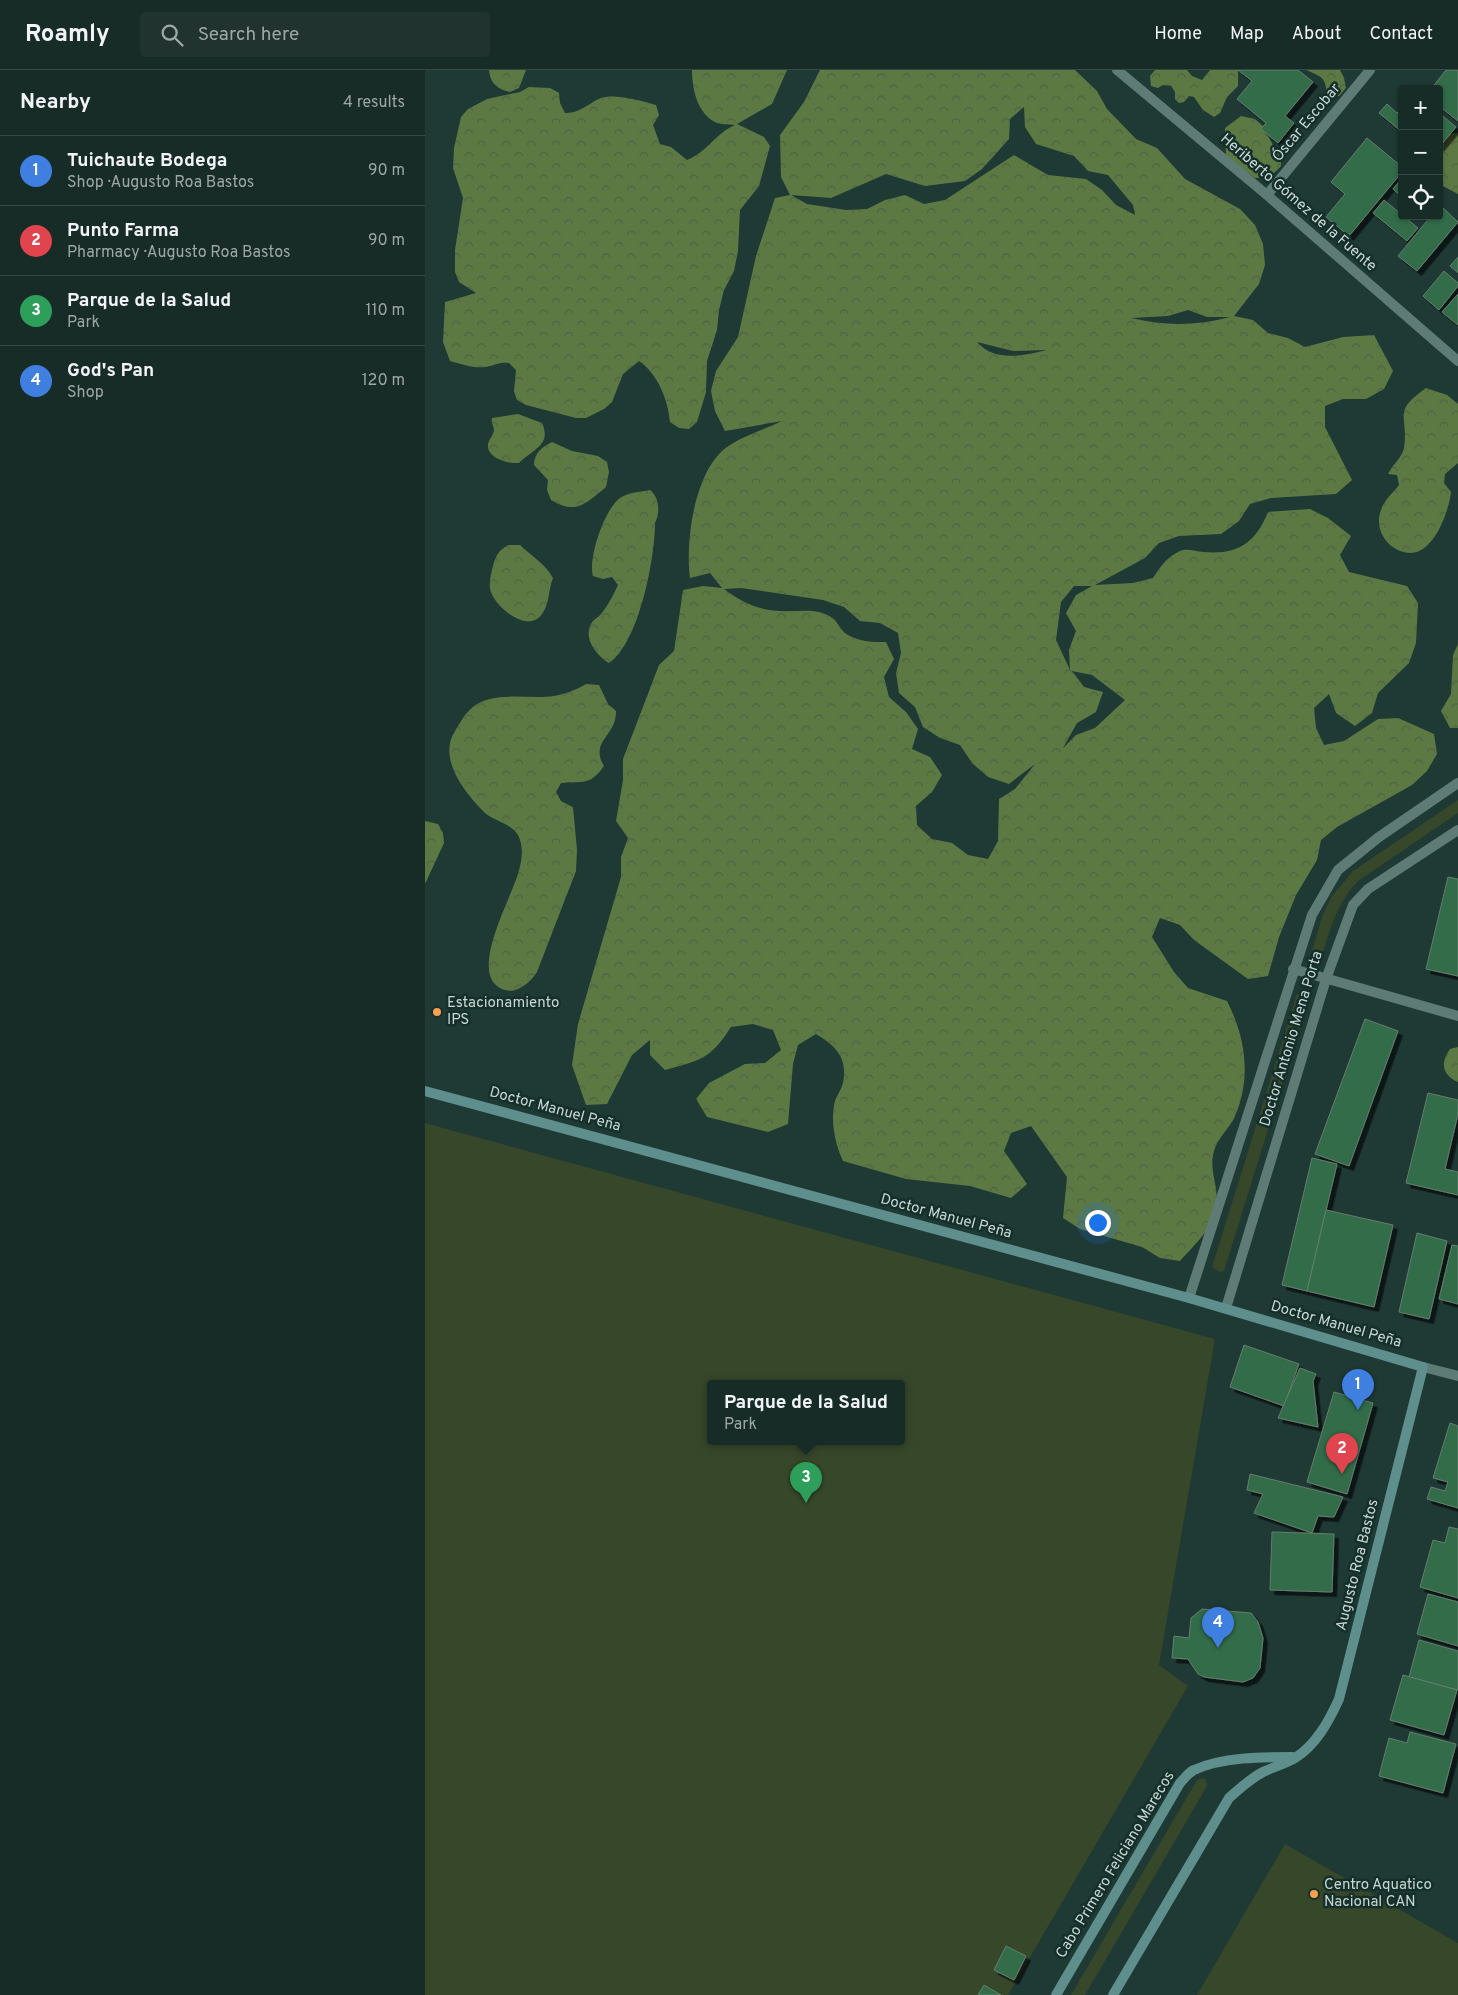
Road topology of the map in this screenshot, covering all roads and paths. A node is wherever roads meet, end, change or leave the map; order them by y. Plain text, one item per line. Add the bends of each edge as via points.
1 (1117, 70) edge
2 (1370, 70) edge
3 (1267, 195) junction
4 (1458, 361) edge
5 (1458, 783) edge
6 (1458, 830) edge
7 (1293, 969) junction
8 (1326, 978) junction
9 (1458, 1016) edge
10 (425, 1091) edge
11 (1189, 1298) junction
12 (1226, 1308) junction
13 (1423, 1366) junction
14 (1458, 1376) edge
15 (1296, 1757) junction
16 (1056, 1995) edge
17 (1113, 1995) edge

1 - 3 street, Heriberto Gómez de la Fuente
2 - 3 street, Óscar Escobar
3 - 4 street, Heriberto Gómez de la Fuente
5 - 7 street via 1379,837 1338,870 1312,915
6 - 8 street, Doctor Antonio Mena Porta via 1367,889 1353,905
7 - 8 street
7 - 11 street
8 - 9 street
8 - 12 street, Doctor Antonio Mena Porta
10 - 11 street, Doctor Manuel Peña
11 - 12 street, Doctor Manuel Peña
12 - 13 street, Doctor Manuel Peña
13 - 14 street, Doctor Manuel Peña
13 - 15 street, Augusto Roa Bastos via 1339,1699 1316,1739
15 - 16 street, Cabo Primero Feliciano Marecos via 1251,1757 1208,1765 1193,1770 1179,1783
15 - 17 street via 1262,1772 1229,1798

